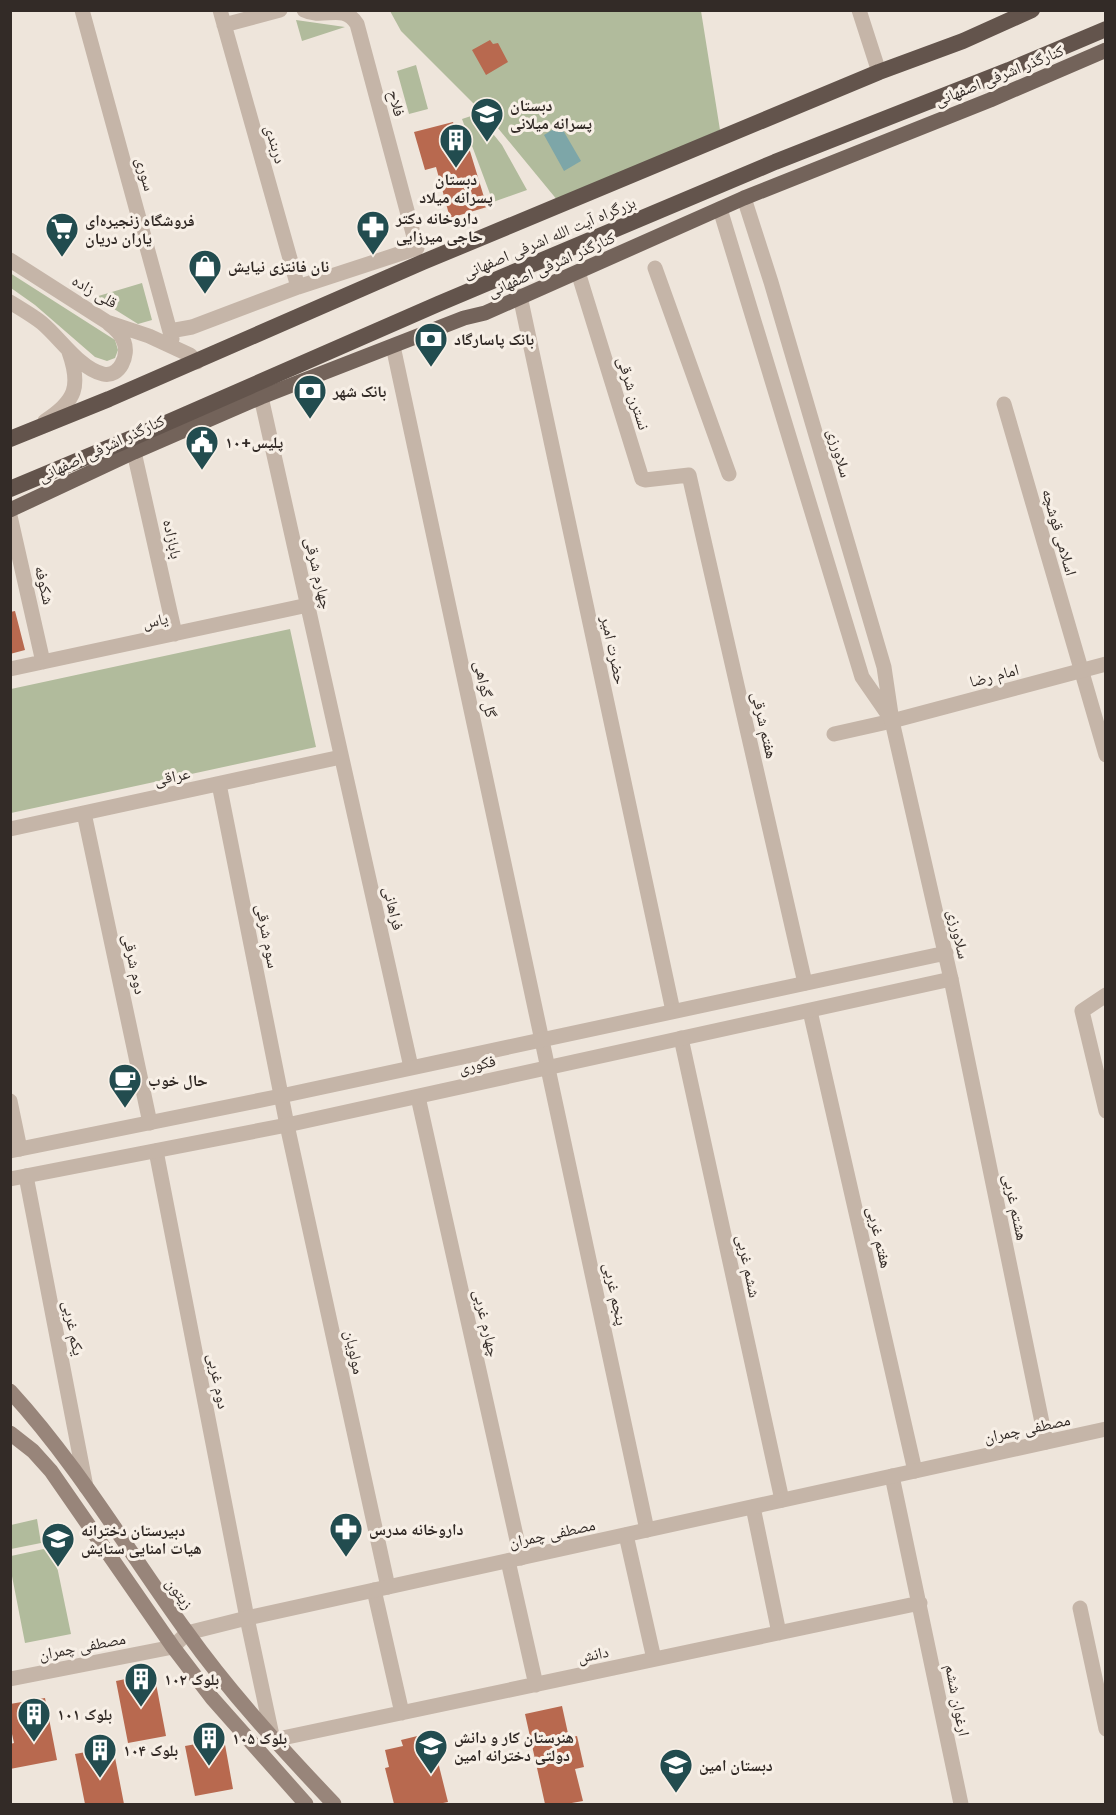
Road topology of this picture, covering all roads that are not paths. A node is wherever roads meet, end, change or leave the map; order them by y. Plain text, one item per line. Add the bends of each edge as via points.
1 (82, 10) edge
2 (280, 10) edge
3 (304, 10) edge
4 (859, 10) edge
5 (1032, 10) edge
6 (222, 18) edge
7 (1106, 28) edge
8 (1106, 50) edge
9 (879, 72) junction
10 (744, 198) junction
11 (720, 209) junction
12 (11, 258) edge
13 (655, 268) dead end
14 (578, 272) junction
15 (771, 282) junction
16 (298, 287) junction
17 (745, 291) junction
18 (520, 296) junction
19 (10, 302) edge
20 (107, 322) junction
21 (170, 330) junction
22 (67, 346) junction
23 (393, 346) junction
24 (174, 347) junction
25 (196, 362) junction
26 (261, 397) junction
27 (1004, 404) dead end
28 (27, 433) junction
29 (10, 440) edge
30 (134, 452) junction
31 (729, 474) dead end
32 (689, 475) joint
33 (10, 489) edge
34 (10, 510) edge
35 (10, 516) edge
36 (308, 605) junction
37 (175, 634) junction
38 (43, 662) junction
39 (1106, 663) edge
40 (10, 669) edge
41 (1081, 670) junction
42 (892, 721) junction
43 (834, 734) dead end
44 (1106, 755) edge
45 (342, 757) junction
46 (219, 784) junction
47 (84, 813) junction
48 (10, 829) edge
49 (946, 953) junction
50 (951, 979) junction
51 (805, 983) junction
52 (1106, 995) edge
53 (673, 1011) junction
54 (810, 1011) junction
55 (681, 1038) junction
56 (543, 1040) junction
57 (549, 1066) junction
58 (411, 1067) junction
59 (281, 1096) junction
60 (418, 1097) junction
61 (10, 1101) edge
62 (1106, 1111) edge
63 (150, 1123) junction
64 (287, 1125) junction
65 (15, 1150) edge
66 (156, 1151) junction
67 (26, 1176) junction
68 (10, 1179) edge
69 (10, 1391) edge
70 (1106, 1429) edge
71 (10, 1433) edge
72 (1046, 1442) junction
73 (915, 1471) junction
74 (892, 1476) junction
75 (86, 1487) junction
76 (782, 1500) junction
77 (753, 1507) junction
78 (647, 1530) junction
79 (626, 1535) junction
80 (514, 1559) junction
81 (381, 1589) junction
82 (920, 1603) junction
83 (1080, 1608) dead end
84 (247, 1618) junction
85 (187, 1633) junction
86 (780, 1633) junction
87 (173, 1647) junction
88 (654, 1659) junction
89 (10, 1679) edge
90 (536, 1684) junction
91 (402, 1713) junction
92 (1106, 1729) edge
93 (273, 1740) junction
94 (306, 1804) edge
95 (334, 1804) edge
96 (961, 1804) edge

1 - 21 street, سوری
2 - 6 street
3 - 16 street, فلاح via 311,14 344,13 357,24 417,248
4 - 9 street
5 - 9 highway, بزرگراه آیت الله اشرفی اصفهانی
6 - 16 street, دربندی
7 - 33 highway, بزرگراه آیت الله اشرفی اصفهانی via 732,180
8 - 10 main road, کنارگذر اشرفی اصفهانی
9 - 25 highway, بزرگراه آیت الله اشرفی اصفهانی via 423,262
10 - 11 main road, کنارگذر اشرفی اصفهانی
10 - 15 street, سلاورزی
11 - 14 main road, کنارگذر اشرفی اصفهانی
11 - 17 street, سلاورزی
12 - 20 street, قلی زاده
13 - 31 street
14 - 18 main road, کنارگذر اشرفی اصفهانی
14 - 32 street, نسترن شرقی via 642,479
15 - 17 street
15 - 42 street, سلاورزی via 884,668
16 - 21 street via 192,327
17 - 42 street, سلاورزی via 862,677
18 - 23 main road, کنارگذر اشرفی اصفهانی
18 - 53 street, حضرت امیر
19 - 22 street via 41,322
20 - 22 street via 120,333 125,344 124,359 116,372 106,375 92,370
20 - 24 street, قلی زاده
21 - 24 street, سوری
22 - 28 street via 76,377 75,389 57,414
23 - 26 main road, کنارگذر اشرفی اصفهانی
23 - 56 street, گل گواهی
24 - 25 street, قلی زاده
25 - 28 highway, بزرگراه آیت الله اشرفی اصفهانی
26 - 30 main road, کنارگذر اشرفی اصفهانی
26 - 36 street, چهارم شرقی
27 - 41 street, اسلامی قوشچه
28 - 29 highway, بزرگراه آیت الله اشرفی اصفهانی
30 - 34 main road, کنارگذر اشرفی اصفهانی
30 - 37 street, بابازاده
32 - 51 street, هفتم شرقی
35 - 38 street, شکوفه
36 - 37 street, یاس
36 - 45 street, چهارم شرقی
37 - 38 street, یاس
38 - 40 street, یاس
39 - 41 street, امام رضا
41 - 42 street, امام رضا
41 - 44 street, اسلامی قوشچه
42 - 43 street, امام رضا
42 - 49 street, سلاورزی
45 - 46 street, عراقی
45 - 58 street, فراهانی
46 - 47 street, عراقی
46 - 59 street, سوم شرقی
47 - 48 street, عراقی
47 - 63 street, دوم شرقی
49 - 50 street, سلاورزی
49 - 51 street, فکوری
50 - 54 street, فکوری
50 - 72 street, هشتم غربی
51 - 53 street, فکوری
52 - 62 street via 1082,1011
53 - 56 street, فکوری
54 - 55 street, فکوری
54 - 73 street, هفتم غربی
55 - 57 street, فکوری
55 - 76 street, ششم غربی
56 - 57 street, گل گواهی
56 - 58 street, فکوری
57 - 60 street, فکوری
57 - 78 street, پنجم غربی
58 - 59 street, فکوری
59 - 63 street, فکوری
59 - 64 street, سوم شرقی
60 - 64 street, فکوری
60 - 80 street, چهارم غربی
61 - 65 street
63 - 65 street, فکوری
64 - 66 street, فکوری
64 - 81 street, مولویان
66 - 67 street, فکوری
66 - 84 street, دوم غربی
67 - 68 street, فکوری
67 - 75 street, یکم غربی
69 - 75 main road, زیتون
70 - 72 street, مصطفی چمران
71 - 87 main road via 51,1471
72 - 73 street, مصطفی چمران
73 - 74 street, مصطفی چمران
74 - 76 street, مصطفی چمران
74 - 82 street, ارغوان ششم
75 - 85 main road, زیتون
76 - 77 street, مصطفی چمران
77 - 78 street, مصطفی چمران
77 - 86 street
78 - 79 street, مصطفی چمران
79 - 80 street, مصطفی چمران
79 - 88 street
80 - 81 street, مصطفی چمران
80 - 90 street, چهارم غربی
81 - 84 street, مصطفی چمران
81 - 91 street, مولویان
82 - 86 street, دانش
82 - 96 street, ارغوان ششم
83 - 92 street
84 - 85 street, مصطفی چمران
84 - 93 street, دوم غربی
85 - 87 street
85 - 93 main road, زیتون
86 - 88 street, دانش
87 - 89 street, مصطفی چمران
87 - 94 main road via 212,1698
88 - 90 street, دانش
90 - 91 street, دانش
91 - 93 street, دانش
93 - 95 main road, زیتون

